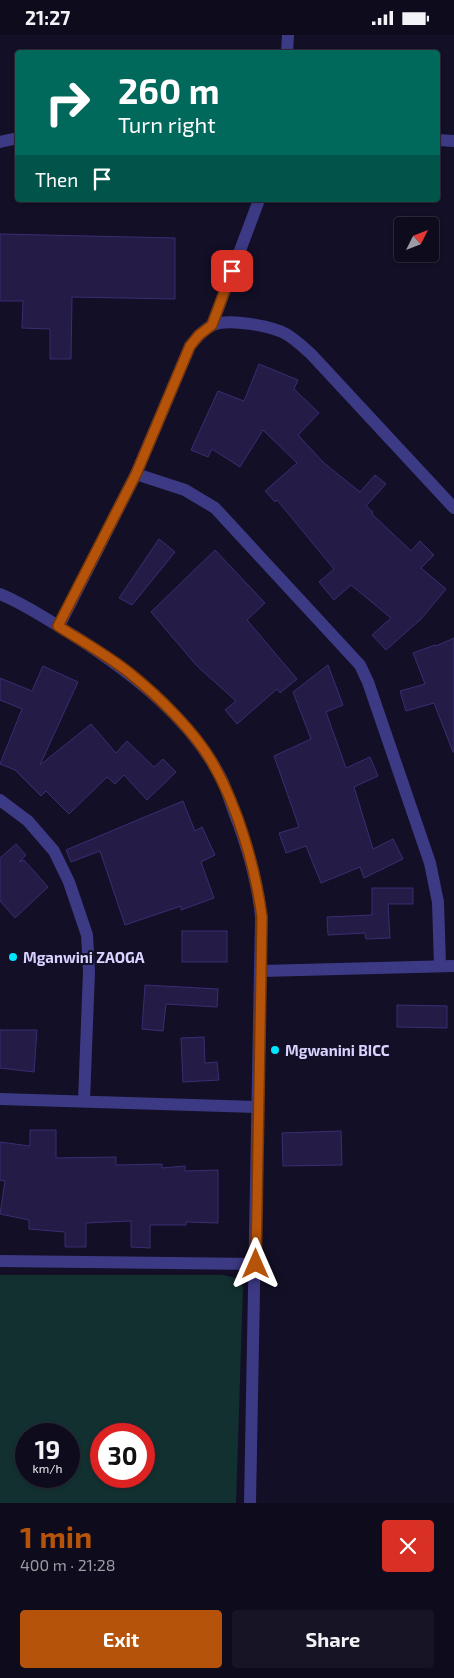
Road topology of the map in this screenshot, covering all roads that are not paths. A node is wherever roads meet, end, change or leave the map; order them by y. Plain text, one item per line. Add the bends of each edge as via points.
1 (288, 35) edge
2 (287, 50) edge
3 (15, 139) edge
4 (440, 140) edge
5 (454, 141) edge
6 (0, 142) edge
7 (258, 202) edge
8 (212, 325) junction
9 (136, 474) junction
10 (454, 508) edge
11 (0, 594) edge
12 (58, 626) junction
13 (0, 800) edge
14 (440, 966) junction
15 (454, 966) edge
16 (260, 971) junction
17 (0, 1099) edge
18 (84, 1101) junction
19 (257, 1107) junction
20 (0, 1261) edge
21 (256, 1264) junction
22 (250, 1503) edge

1 - 2 street
3 - 6 street
4 - 5 street
7 - 8 street
8 - 9 street via 190,346
8 - 10 street via 243,323 285,333 296,341
9 - 12 street
9 - 14 street via 185,490 215,508 360,665 430,863 438,901
11 - 12 street
12 - 16 street via 132,675 176,717 210,760 224,784 254,868 262,917
13 - 18 street via 28,821 54,851 69,882 87,935 89,971
14 - 15 street
14 - 16 street
16 - 19 street
17 - 18 street
18 - 19 street
19 - 21 street
20 - 21 street
21 - 22 street

